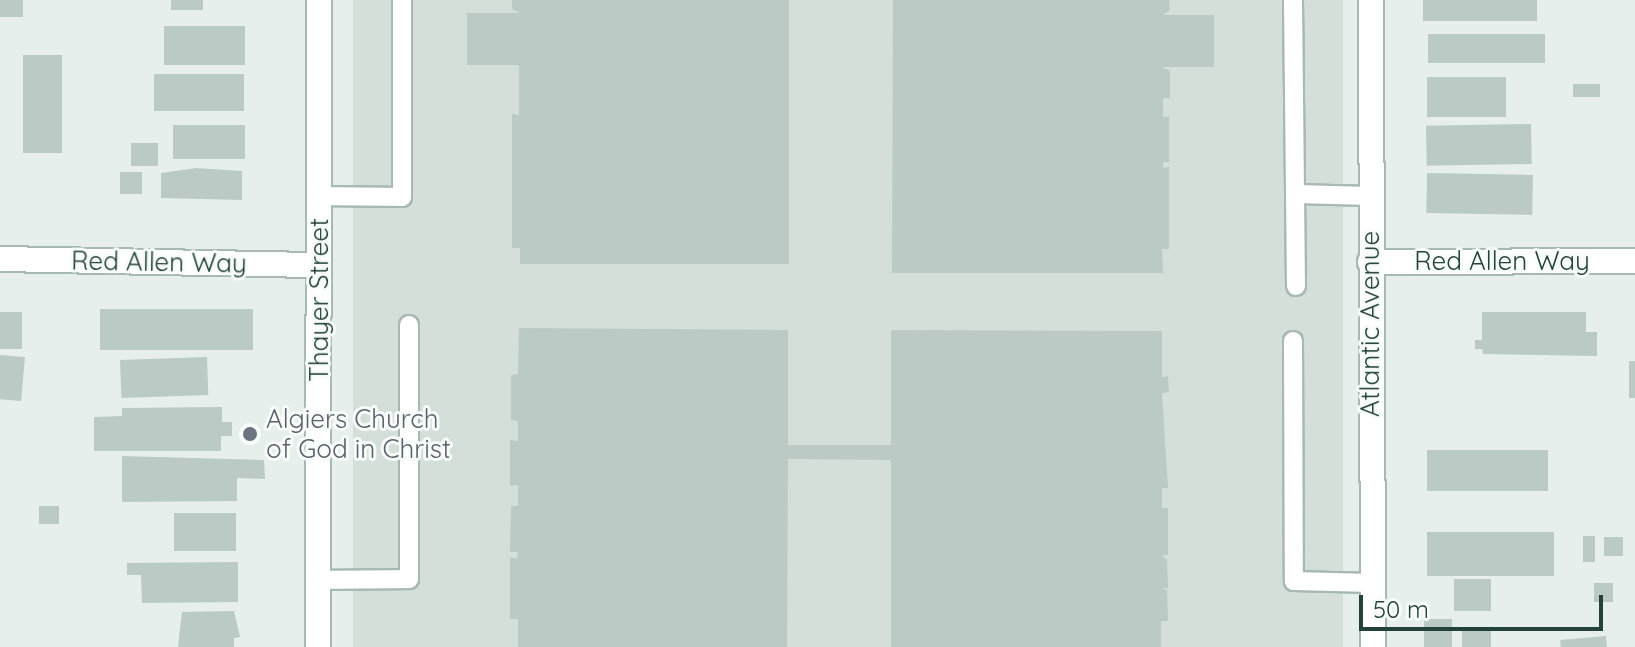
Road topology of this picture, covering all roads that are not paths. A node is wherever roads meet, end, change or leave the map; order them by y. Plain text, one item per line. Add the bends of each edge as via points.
1 (319, 0) edge
2 (402, 0) edge
3 (1293, 0) edge
4 (1371, 0) edge
5 (1296, 194) junction
6 (319, 196) junction
7 (1370, 196) junction
8 (0, 259) edge
9 (1635, 261) edge
10 (1370, 262) junction
11 (319, 265) junction
12 (1296, 286) dead end
13 (409, 325) dead end
14 (1293, 341) dead end
15 (318, 580) junction
16 (1372, 583) junction
17 (318, 647) edge
18 (1373, 647) edge

1 - 6 street, Thayer Street
2 - 6 lane via 402,197
3 - 5 lane
4 - 7 street, Atlantic Avenue
5 - 7 lane
5 - 12 lane
6 - 11 street, Thayer Street
7 - 10 street, Atlantic Avenue
8 - 11 street, Red Allen Way
9 - 10 street, Red Allen Way
10 - 16 street, Atlantic Avenue
11 - 15 street, Thayer Street
13 - 15 lane via 409,579
14 - 16 lane via 1294,581
15 - 17 street, Thayer Street
16 - 18 street, Atlantic Avenue

